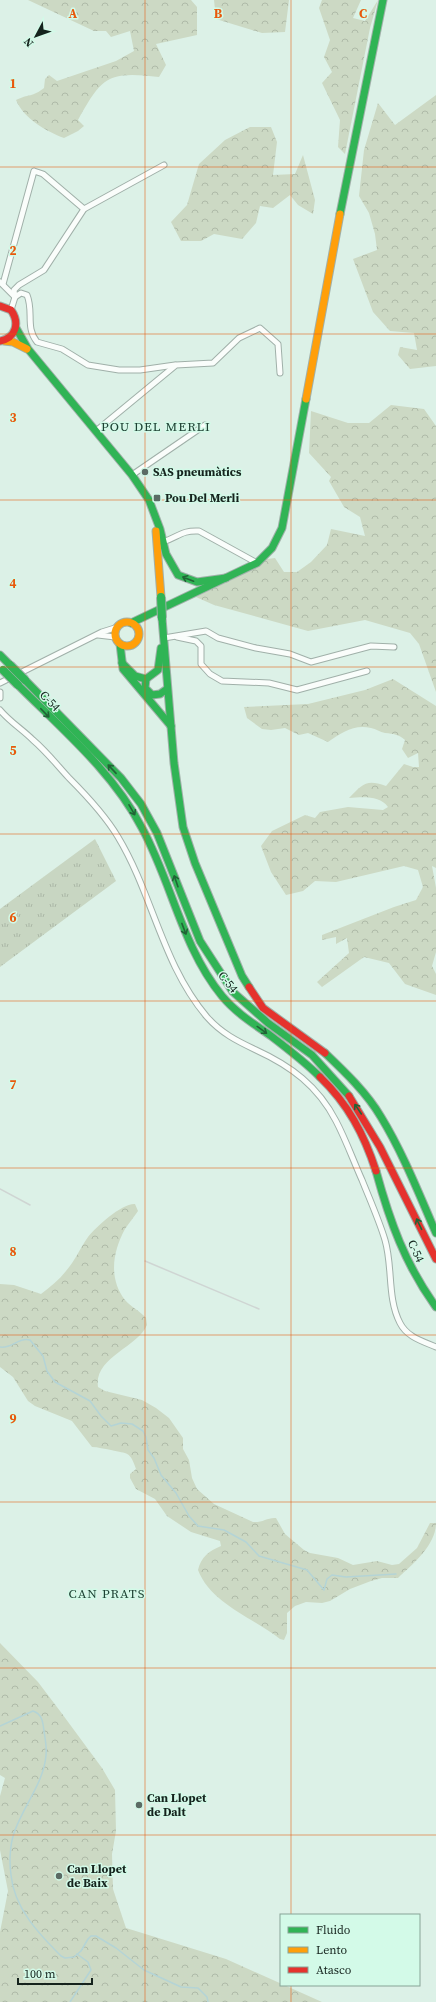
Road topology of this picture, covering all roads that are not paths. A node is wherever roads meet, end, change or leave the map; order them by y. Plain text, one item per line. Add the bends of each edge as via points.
1 (384, 0) edge
2 (164, 165) dead end
3 (84, 209) junction
4 (1, 283) edge
5 (15, 297) junction
6 (0, 306) edge
7 (11, 310) junction
8 (16, 328) junction
9 (2, 341) edge
10 (28, 349) junction
11 (176, 365) junction
12 (280, 373) dead end
13 (205, 424) dead end
14 (96, 431) junction
15 (132, 475) junction
16 (155, 516) junction
17 (163, 542) junction
18 (256, 563) junction
19 (226, 578) junction
20 (146, 615) junction
21 (131, 623) junction
22 (118, 627) junction
23 (138, 629) junction
24 (97, 635) junction
25 (176, 636) junction
26 (118, 640) junction
27 (164, 640) junction
28 (130, 646) junction
29 (394, 647) dead end
30 (0, 655) edge
31 (121, 660) junction
32 (1, 669) edge
33 (367, 671) dead end
34 (146, 679) junction
35 (0, 682) edge
36 (168, 689) junction
37 (0, 692) edge
38 (0, 698) edge
39 (0, 710) edge
40 (171, 727) junction
41 (436, 1233) edge
42 (436, 1259) edge
43 (436, 1307) edge
44 (435, 1345) edge

1 - 18 main road via 343,197 282,528 272,549
2 - 3 street
3 - 4 street via 43,174 34,171
3 - 5 street via 44,270 19,285 14,290
4 - 5 street
5 - 7 street
5 - 11 street via 22,293 27,295 31,304 30,328 37,342 62,349 88,365 119,370 140,370
6 - 7 main road
7 - 8 main road via 16,319
8 - 9 main road via 12,336
8 - 10 main road
9 - 10 main road via 13,342
10 - 14 main road
11 - 12 street via 213,363 239,338 260,328 278,344
11 - 14 street
13 - 15 street
14 - 15 main road
15 - 16 main road via 146,494
16 - 17 main road
16 - 27 main road, bridge
17 - 18 street via 189,530 199,531
19 -> 17 main road via 198,582 182,577 172,566
18 - 19 main road
19 - 20 main road
20 - 21 main road
20 - 23 main road
21 - 22 main road via 124,623
21 - 23 main road
22 - 24 street
22 - 26 main road
23 - 28 main road via 138,639
24 - 26 street
24 - 35 street
25 - 27 street
25 - 29 street via 206,631 218,638 290,654 310,662 371,646
25 - 33 street via 196,641 201,646 201,664 210,674 222,681 269,683 297,690
26 - 28 main road
26 - 31 main road
27 - 34 main road via 158,670
27 - 36 main road
28 - 31 main road
42 -> 30 main road, C-54 / C-54, bridge via 373,1133 353,1101 312,1055 268,1023 233,992 200,941 157,833 140,804 121,778
31 - 34 main road via 135,676
31 - 40 main road via 127,674
32 -> 43 main road, C-54 / C-54, bridge via 101,770 130,806 156,854 185,934 203,969 223,997 315,1071 353,1117 373,1158 402,1250 414,1275
34 - 36 main road via 144,685 152,695
36 - 40 main road
37 - 38 street
39 - 44 street via 11,723 33,739 97,807 118,837 142,886 160,935 183,985 207,1017 227,1036 275,1059 298,1074 310,1084 330,1109 386,1240 394,1308 401,1325 422,1342
40 - 41 main road via 178,800 187,844 242,976 263,1008 325,1053 377,1110 403,1158

